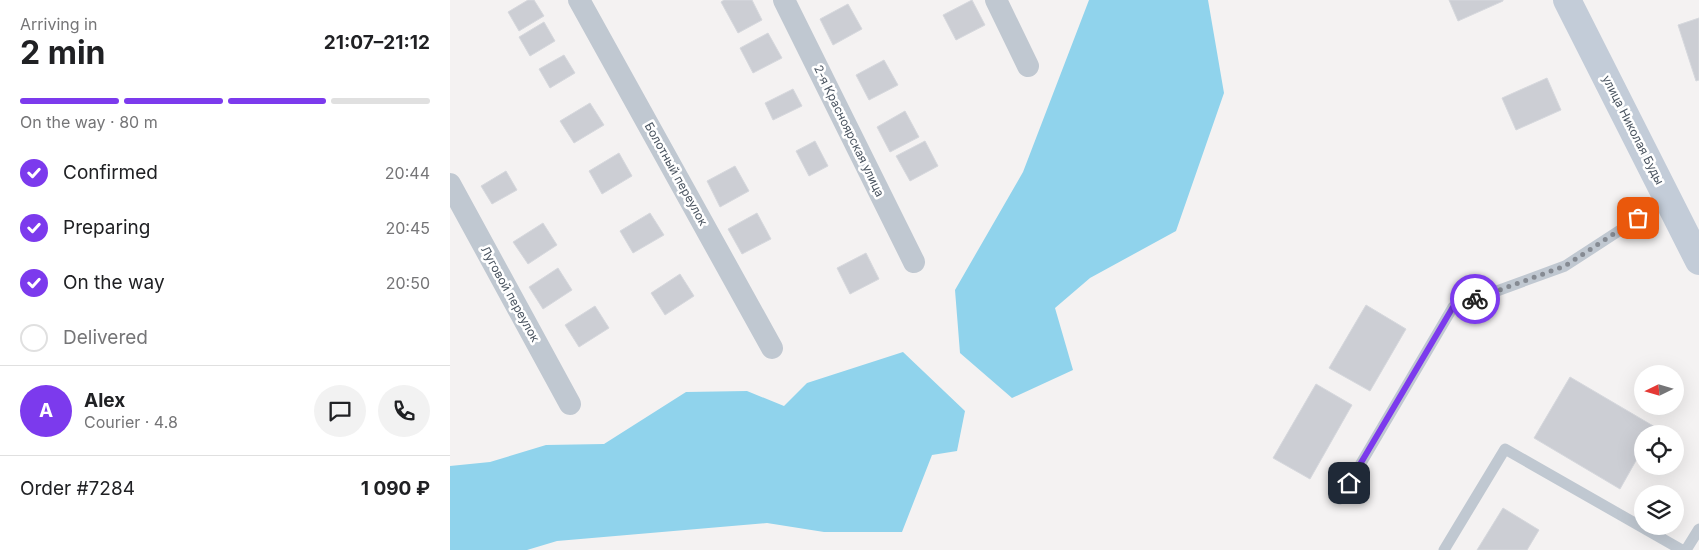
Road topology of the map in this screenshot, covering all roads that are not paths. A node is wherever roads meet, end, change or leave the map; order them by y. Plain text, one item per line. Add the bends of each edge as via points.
1 (579, 0) edge
2 (784, 0) edge
3 (996, 0) edge
4 (1567, 0) edge
5 (1028, 66) dead end
6 (450, 184) edge
7 (1668, 199) junction
8 (1699, 261) edge
9 (914, 262) dead end
10 (772, 348) dead end
11 (570, 404) dead end
12 (1340, 499) dead end
13 (1699, 528) edge
14 (1444, 550) edge
15 (1682, 550) edge
16 (1686, 550) edge

1 - 10 street, Болотный переулок
2 - 9 street, 2-я Красноярская улица
3 - 5 street
4 - 7 street, улица Николая Буды
6 - 11 street, Луговой переулок
7 - 8 street, улица Николая Буды
7 - 12 lane via 1565,266 1453,307
13 - 16 lane
14 - 15 lane via 1505,449

